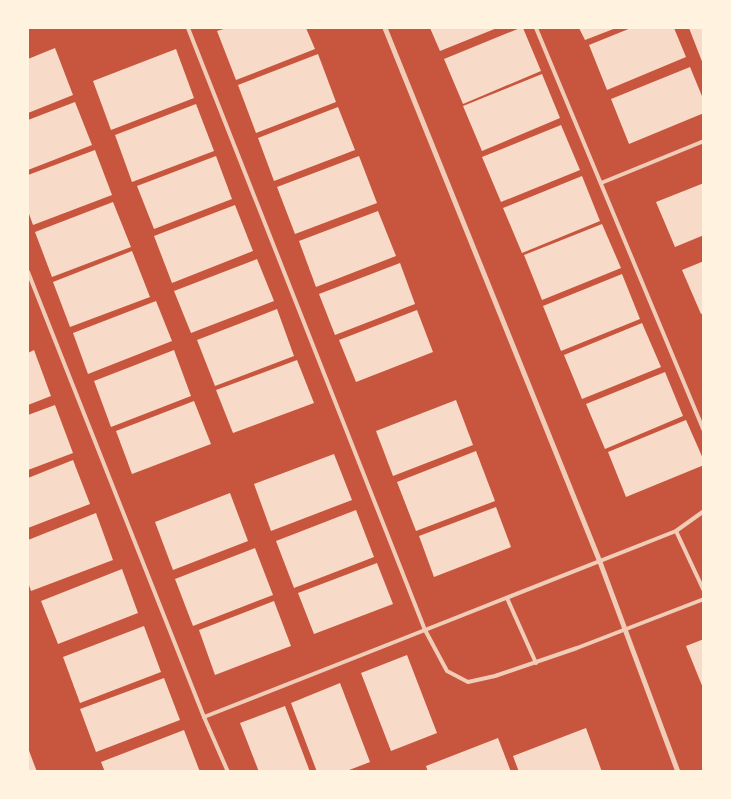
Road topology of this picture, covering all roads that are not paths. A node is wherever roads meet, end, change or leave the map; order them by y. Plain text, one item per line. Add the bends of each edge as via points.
1 (188, 28) edge
2 (384, 28) edge
3 (536, 28) edge
4 (704, 141) edge
5 (600, 183) junction
6 (28, 272) edge
7 (704, 413) edge
8 (697, 415) junction
9 (704, 431) edge
10 (704, 511) edge
11 (676, 531) junction
12 (600, 562) junction
13 (704, 591) edge
14 (508, 598) junction
15 (704, 599) edge
16 (425, 630) junction
17 (625, 630) junction
18 (536, 663) junction
19 (204, 717) junction
20 (228, 772) edge
21 (678, 772) edge

1 - 16 lane
2 - 12 street
3 - 5 lane
4 - 5 lane
5 - 8 lane
6 - 19 lane
7 - 8 lane
8 - 9 lane
10 - 11 lane
11 - 12 lane
11 - 13 lane
12 - 14 lane
12 - 17 street
14 - 16 lane
14 - 18 lane
15 - 17 lane
16 - 18 lane via 446,671 468,682
16 - 19 lane
17 - 18 lane
17 - 21 street
19 - 20 lane

